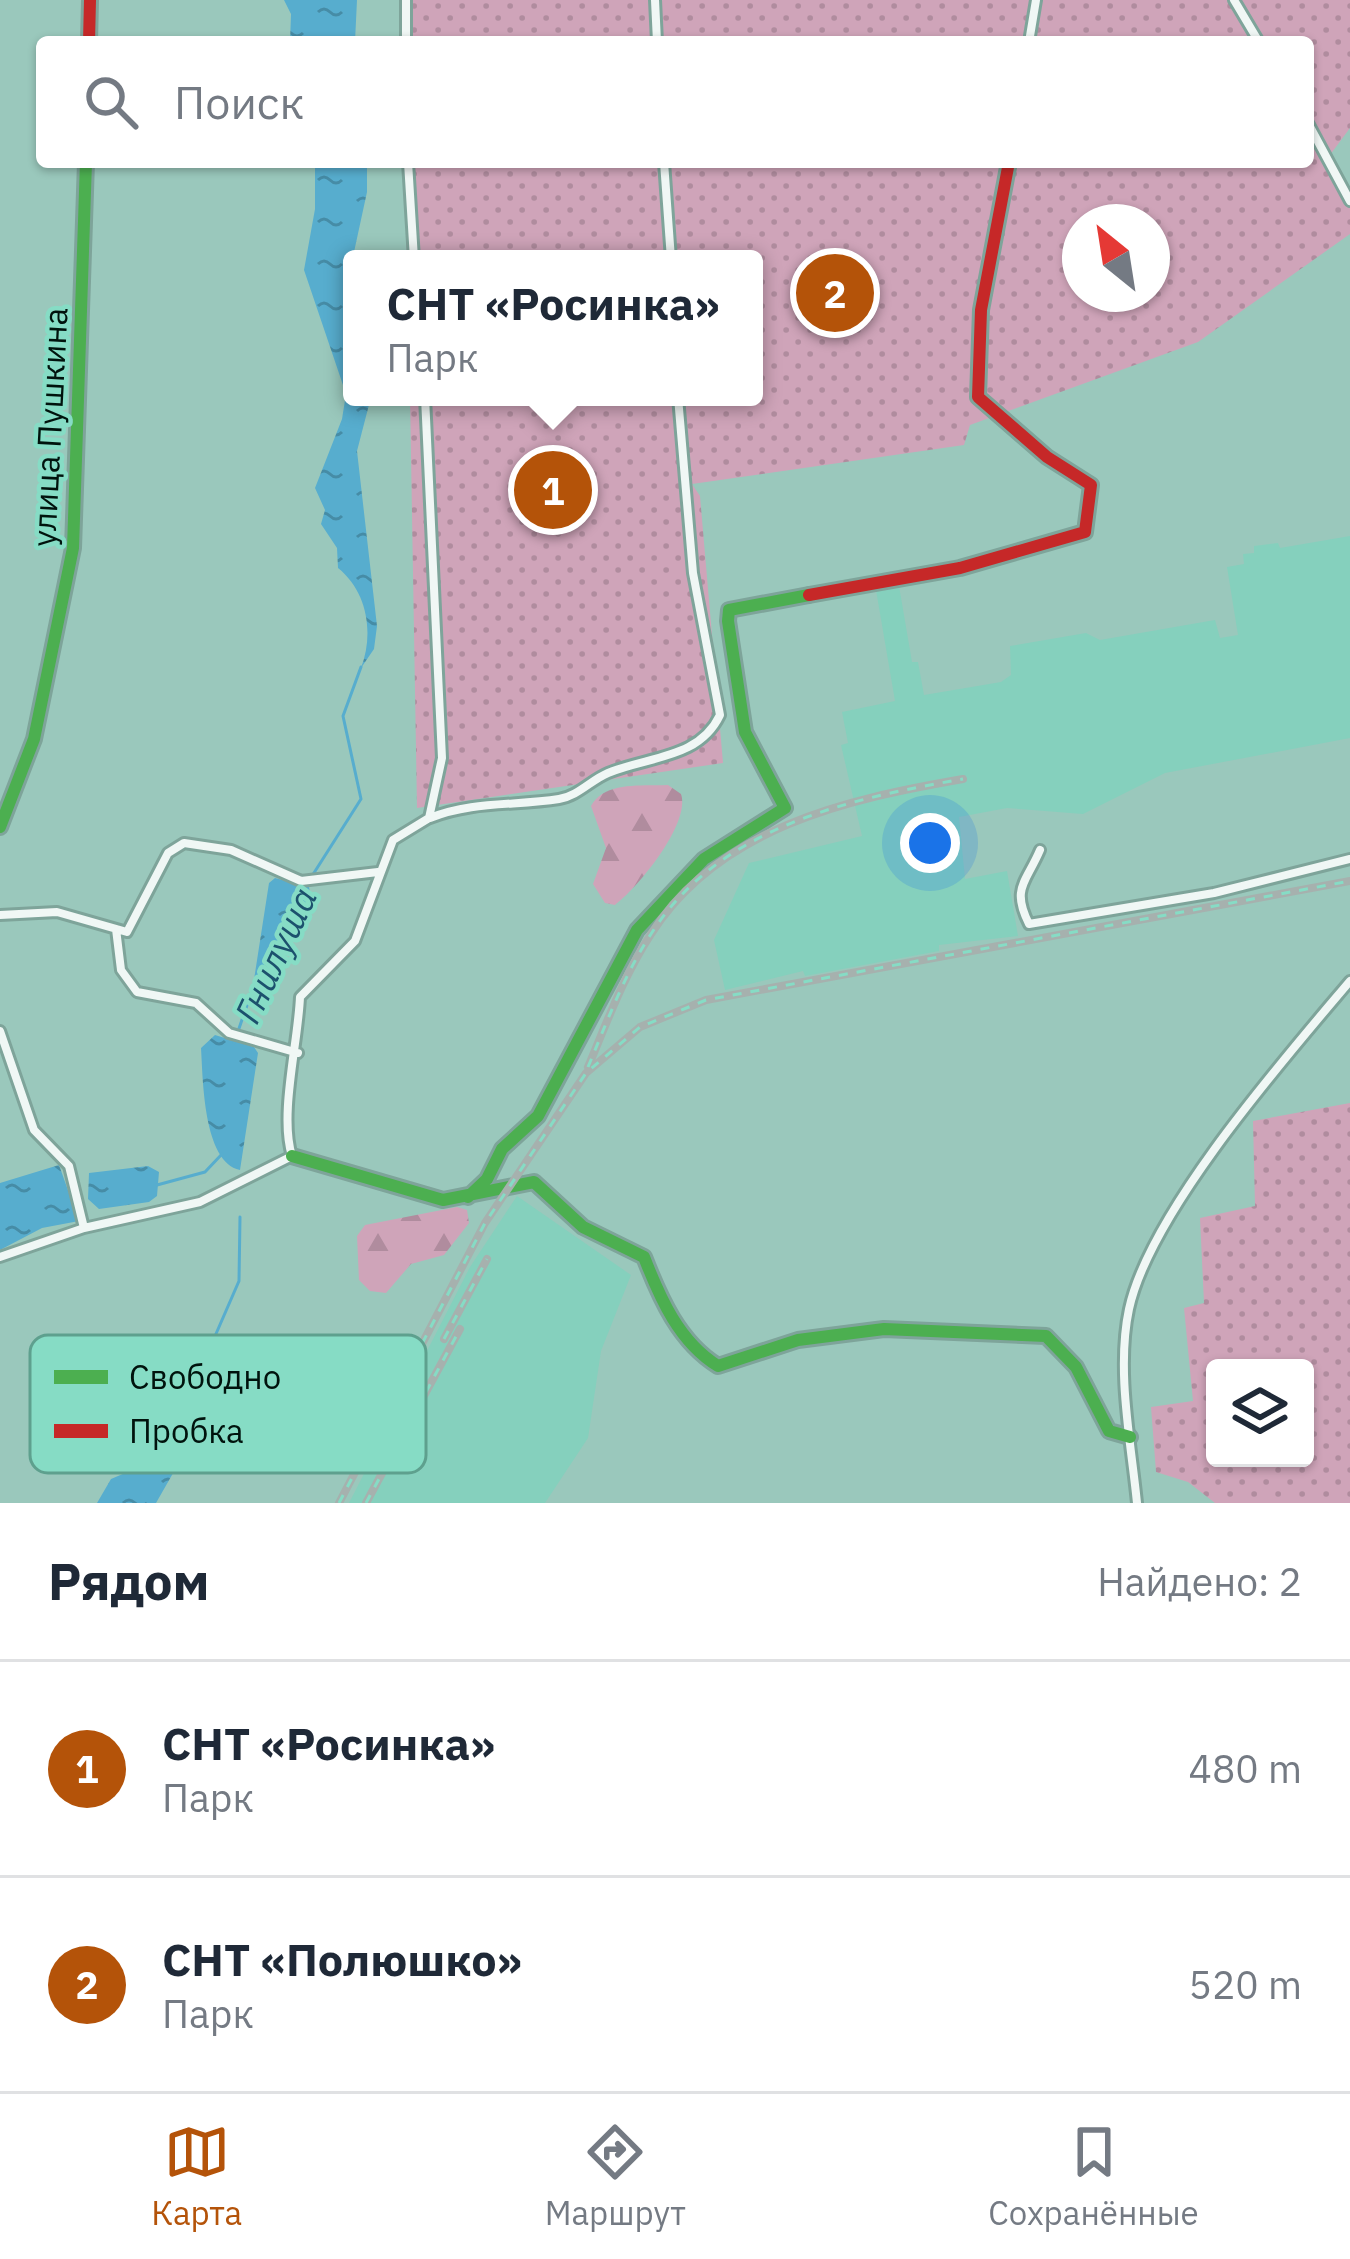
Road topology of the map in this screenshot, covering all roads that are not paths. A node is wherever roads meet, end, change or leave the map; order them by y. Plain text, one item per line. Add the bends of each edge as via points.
1 (90, 0) edge
2 (406, 0) edge
3 (655, 0) edge
4 (1036, 0) edge
5 (1234, 0) edge
6 (89, 36) edge
7 (406, 36) edge
8 (657, 36) edge
9 (1030, 36) edge
10 (1255, 36) edge
11 (1314, 135) edge
12 (86, 168) edge
13 (408, 168) edge
14 (664, 168) edge
15 (1008, 168) edge
16 (1350, 201) edge
17 (413, 250) edge
18 (670, 250) edge
19 (424, 406) edge
20 (679, 406) edge
21 (429, 818) junction
22 (0, 827) edge
23 (1040, 850) dead end
24 (1350, 859) edge
25 (378, 872) junction
26 (0, 915) edge
27 (116, 929) junction
28 (1350, 981) edge
29 (0, 1031) edge
30 (298, 1053) junction
31 (292, 1156) junction
32 (468, 1197) junction
33 (84, 1228) junction
34 (0, 1257) edge
35 (1130, 1437) junction
36 (1137, 1503) edge

1 - 6 street
2 - 7 street
3 - 8 street
4 - 9 street
5 - 10 street
11 - 16 street
12 - 22 street, улица Пушкина via 73,548 34,739
13 - 17 street
14 - 18 street
15 - 32 street via 982,310 978,398 1091,485 1085,532 960,568 729,610 746,733 785,808 704,859 637,930 538,1116
19 - 21 street via 442,758
20 - 21 street via 693,573 720,715 712,732 562,799
21 - 25 street via 393,840
23 - 24 street via 1017,892 1029,924 1214,893
25 - 27 street via 302,881 231,850 184,843 168,853 128,932
25 - 30 street via 355,941 300,998
26 - 27 street via 57,912
27 - 30 street via 121,970 137,992 196,1003 230,1033
28 - 35 street via 1240,1115 1139,1277 1125,1346
29 - 33 street via 34,1130 69,1166
30 - 31 street via 284,1130
31 - 32 street via 443,1200
31 - 33 street via 200,1202
32 - 35 street via 534,1182 596,1235 644,1257 663,1306 718,1366 798,1340 884,1329 1046,1336 1076,1367 1109,1431
33 - 34 street
35 - 36 street

